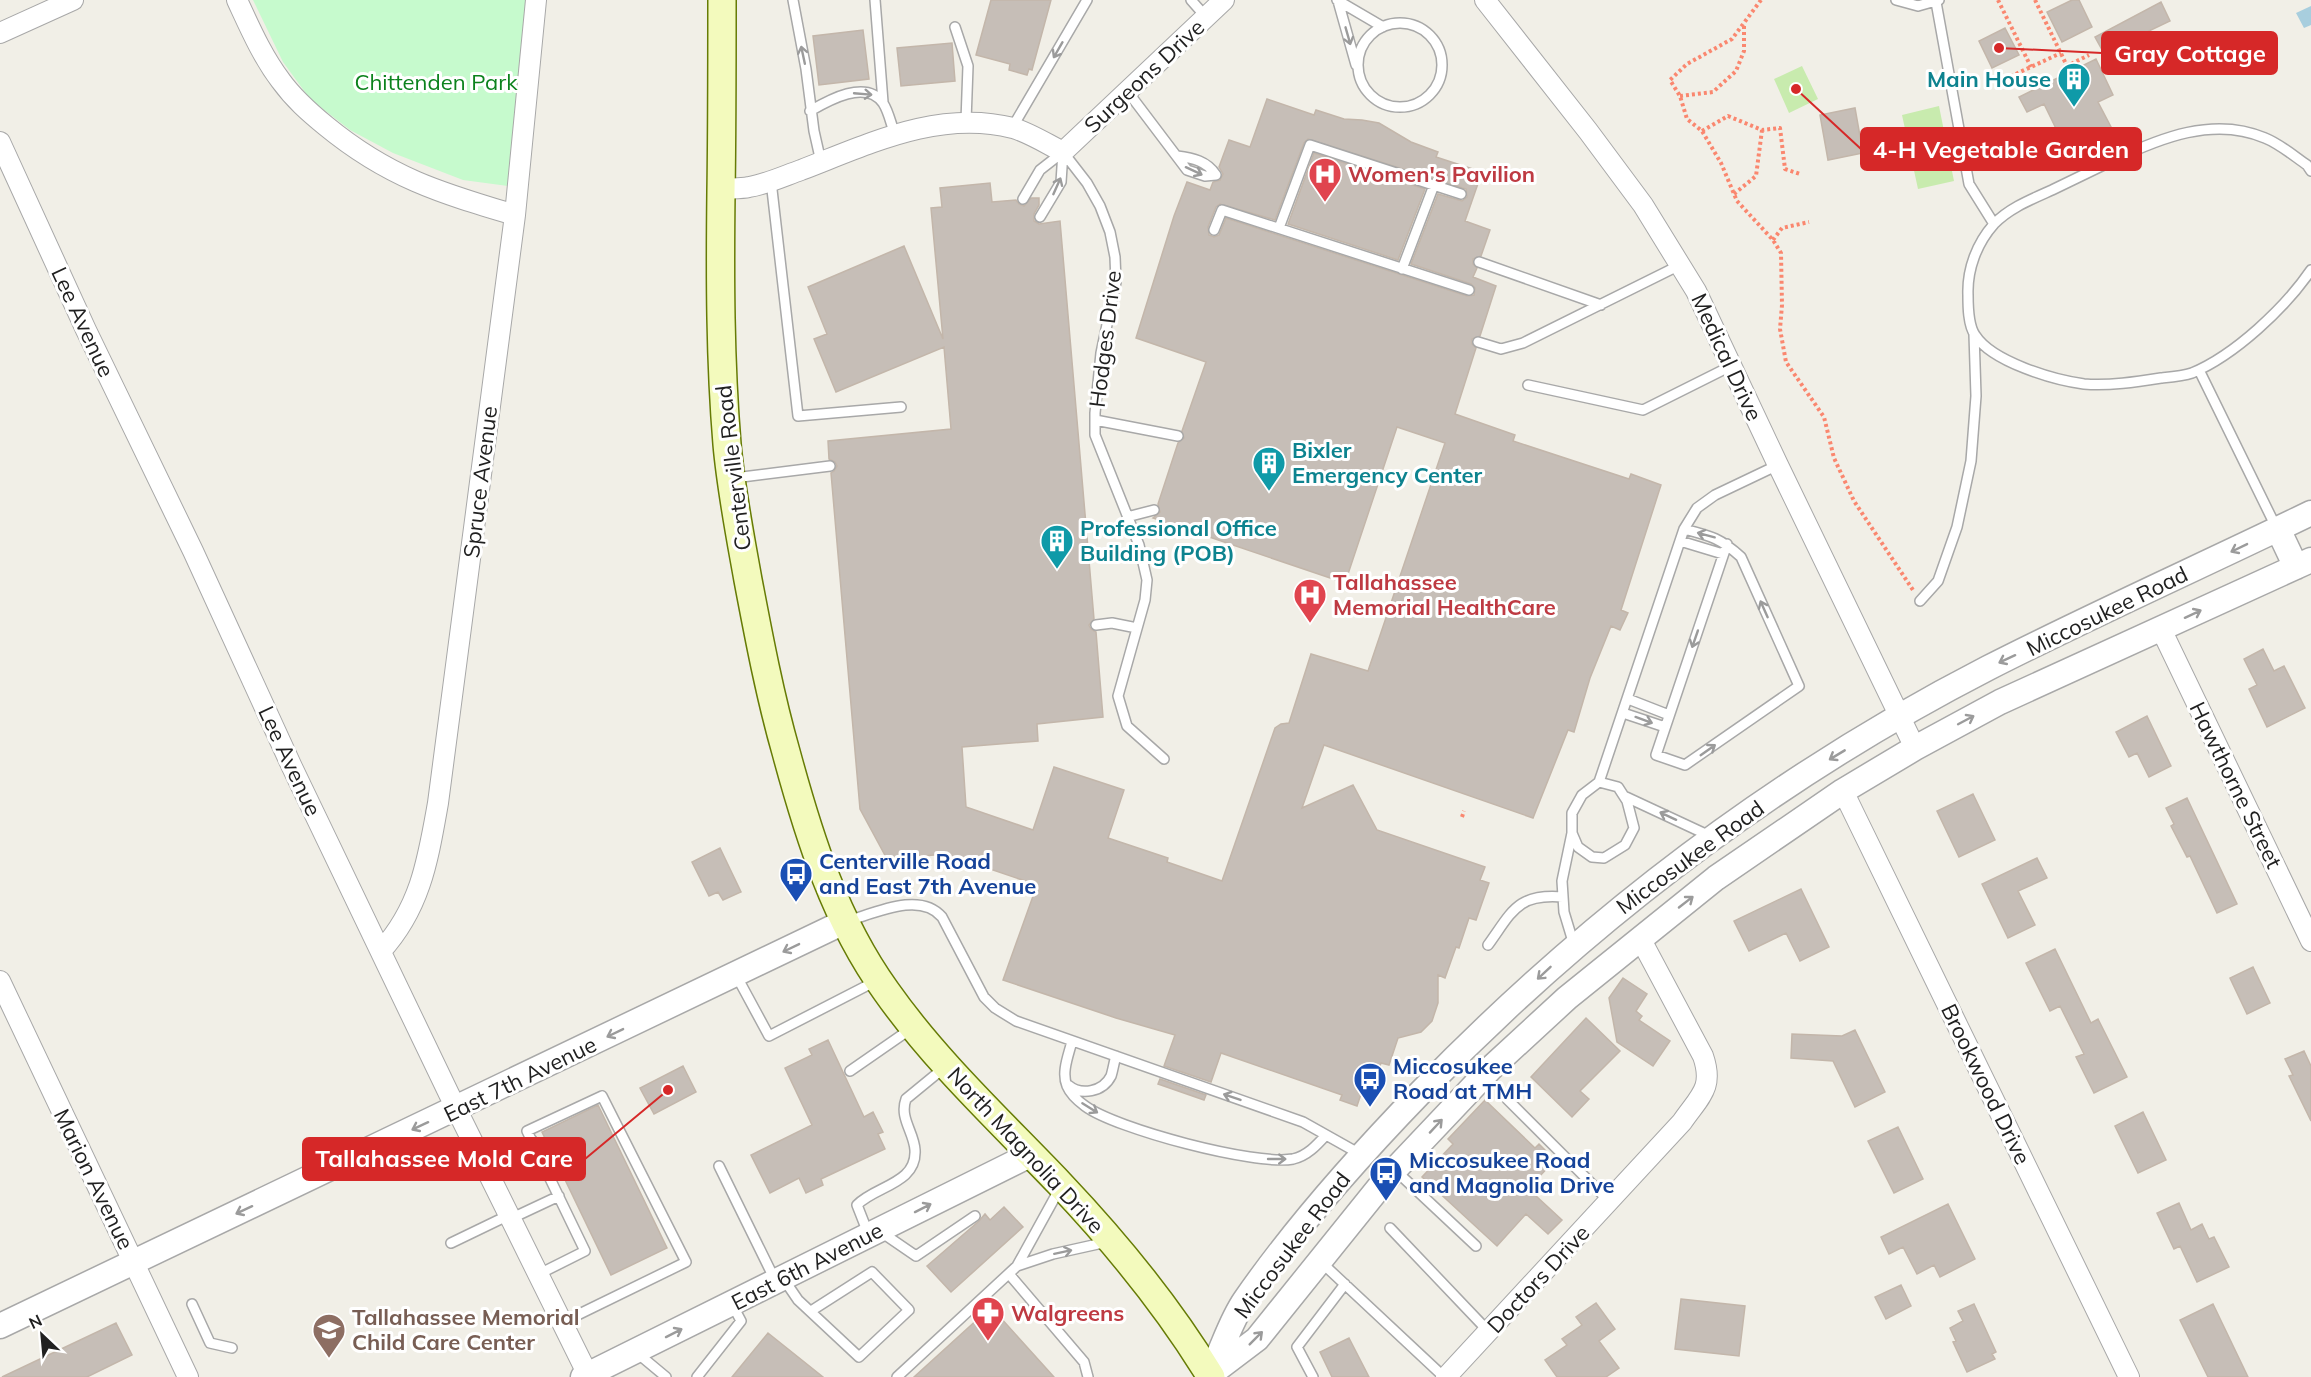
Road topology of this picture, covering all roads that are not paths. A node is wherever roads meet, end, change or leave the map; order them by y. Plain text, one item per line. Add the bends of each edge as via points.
1 (73, 0) edge
2 (237, 0) edge
3 (536, 0) edge
4 (722, 0) edge
5 (793, 0) edge
6 (875, 0) edge
7 (1087, 0) edge
8 (1191, 0) edge
9 (1224, 0) edge
10 (1338, 0) edge
11 (1896, 0) edge
12 (1488, 1) edge
13 (1938, 1) edge
14 (1206, 17) junction
15 (955, 27) dead end
16 (1383, 27) junction
17 (0, 33) edge
18 (1358, 70) junction
19 (1128, 92) junction
20 (883, 102) junction
21 (810, 111) junction
22 (966, 121) junction
23 (1012, 128) junction
24 (895, 134) junction
25 (0, 142) edge
26 (1063, 152) junction
27 (1177, 156) dead end
28 (821, 162) junction
29 (2311, 171) edge
30 (771, 181) junction
31 (1434, 185) junction
32 (722, 189) junction
33 (1461, 194) dead end
34 (1023, 199) dead end
35 (515, 215) junction
36 (1040, 217) dead end
37 (1994, 224) junction
38 (1279, 228) junction
39 (1214, 230) dead end
40 (1479, 262) dead end
41 (1681, 265) junction
42 (1402, 269) junction
43 (2311, 270) edge
44 (1468, 290) dead end
45 (1601, 305) junction
46 (1974, 334) junction
47 (1478, 342) dead end
48 (1731, 366) junction
49 (2199, 370) junction
50 (1527, 385) dead end
51 (901, 407) dead end
52 (1095, 420) junction
53 (1178, 436) dead end
54 (1778, 465) junction
55 (830, 466) dead end
56 (731, 478) junction
57 (1154, 510) dead end
58 (2311, 513) edge
59 (1127, 517) junction
60 (1684, 529) junction
61 (2277, 529) junction
62 (1680, 541) junction
63 (1727, 544) junction
64 (1723, 554) junction
65 (2303, 563) edge
66 (1920, 601) road end
67 (1096, 625) dead end
68 (1137, 628) junction
69 (2161, 629) junction
70 (1628, 699) junction
71 (1623, 712) junction
72 (1670, 715) junction
73 (1899, 718) junction
74 (1665, 728) junction
75 (1915, 748) junction
76 (1164, 759) dead end
77 (1599, 782) junction
78 (1843, 791) junction
79 (1624, 796) junction
80 (1749, 812) junction
81 (1572, 833) junction
82 (1712, 837) junction
83 (1563, 897) junction
84 (844, 922) junction
85 (1640, 938) junction
86 (2311, 940) edge
87 (1488, 945) dead end
88 (1575, 946) junction
89 (381, 951) junction
90 (736, 975) junction
91 (878, 980) junction
92 (0, 981) edge
93 (913, 1027) junction
94 (1072, 1041) junction
95 (1116, 1056) junction
96 (947, 1065) junction
97 (850, 1071) dead end
98 (1066, 1084) junction
99 (1507, 1098) dead end
100 (456, 1109) junction
101 (1326, 1135) junction
102 (532, 1140) junction
103 (1030, 1155) junction
104 (1362, 1155) junction
105 (484, 1164) junction
106 (719, 1166) dead end
107 (1395, 1170) junction
108 (1061, 1186) junction
109 (559, 1196) junction
110 (1610, 1202) junction
111 (975, 1216) dead end
112 (510, 1217) junction
113 (1390, 1228) dead end
114 (874, 1233) junction
115 (1110, 1241) junction
116 (450, 1243) dead end
117 (1476, 1246) dead end
118 (1319, 1260) junction
119 (134, 1262) junction
120 (1017, 1266) junction
121 (1009, 1274) junction
122 (537, 1275) junction
123 (780, 1280) junction
124 (1345, 1284) junction
125 (192, 1304) dead end
126 (732, 1304) junction
127 (811, 1311) junction
128 (561, 1323) junction
129 (0, 1326) edge
130 (1489, 1332) junction
131 (232, 1348) dead end
132 (636, 1352) junction
133 (586, 1376) edge
134 (1210, 1376) edge
135 (188, 1377) edge
136 (666, 1377) edge
137 (696, 1377) edge
138 (897, 1377) edge
139 (1088, 1377) edge
140 (1313, 1377) edge
141 (1445, 1377) edge
142 (2129, 1377) edge

1 - 17 street
2 - 35 street via 279,79 299,103 340,137 399,175 441,193
3 - 35 street, Spruce Avenue
4 - 32 main road, Centerville Road
21 -> 5 lane
6 - 20 lane
7 -> 23 lane
8 - 14 lane
9 - 14 street, Surgeons Drive
10 - 16 lane
10 -> 18 lane
11 - 13 lane via 1918,6
12 - 41 street, Medical Drive via 1595,140
13 - 37 lane via 1969,184
14 - 19 street, Surgeons Drive
15 - 22 lane via 968,66
16 - 18 lane via 1363,44
16 - 18 lane via 1409,24 1431,37 1439,49 1440,78 1422,100 1409,106 1395,106 1369,94
19 - 26 street, Surgeons Drive
19 - 27 lane
21 -> 20 lane via 834,97 856,93 872,94
20 - 24 lane
21 - 28 lane
22 - 23 street, Hodges Drive
22 - 24 street, Hodges Drive
23 - 26 street, Hodges Drive
24 - 28 street, Hodges Drive
25 - 89 street, Lee Avenue
26 - 34 lane via 1040,170
36 -> 26 lane via 1060,182
26 - 52 lane, Hodges Drive via 1100,206 1115,256 1116,282 1101,353
28 - 30 street, Hodges Drive
29 - 37 lane via 2268,138 2248,132 2214,129 2181,133 2155,140 2028,201
30 - 32 street, Hodges Drive via 749,188
30 - 51 lane via 798,416
31 - 33 lane
31 - 38 lane via 1310,145
31 - 42 lane
32 - 56 main road, Centerville Road via 722,376
35 - 89 street, Spruce Avenue via 428,860 404,923
37 - 46 lane via 1982,240 1967,280
38 - 39 lane via 1222,210
38 - 42 lane
40 - 45 lane
41 - 45 lane
41 - 48 street, Medical Drive
42 - 44 lane
43 - 49 lane via 2258,328
45 - 47 lane via 1523,343 1501,349
46 - 49 lane via 1996,354 2029,371 2085,384 2132,382
46 - 66 lane via 1976,396 1971,461 1957,526 1938,581
48 - 50 lane via 1643,410
48 - 54 street, Medical Drive
49 - 61 lane
52 - 53 lane
52 - 59 lane, Hodges Drive via 1099,448
54 - 60 lane via 1715,495 1697,508
54 - 73 street, Medical Drive
55 - 56 lane
56 - 84 main road, Centerville Road via 768,685 800,806
57 - 59 lane
58 - 61 street, Miccosukee Road
59 - 68 lane, Hodges Drive via 1148,580
60 - 62 lane
63 -> 60 lane
61 - 65 street
61 -> 73 street, Miccosukee Road via 1987,669
62 - 64 lane
62 - 70 lane
63 - 64 lane
74 -> 63 lane via 1656,755 1685,765 1798,686 1741,557
64 -> 72 lane
69 -> 65 street, Miccosukee Road
67 - 68 lane via 1112,623
68 - 76 lane, Hodges Drive via 1118,696 1127,726
75 -> 69 street, Miccosukee Road via 2000,702
69 - 86 street, Hawthorne Street
70 - 71 lane
70 - 72 lane
71 -> 74 lane
71 - 77 lane
72 - 74 lane
73 - 75 street, Medical Drive
73 -> 80 street, Miccosukee Road
75 - 78 street, Miccosukee Road
77 - 79 lane via 1618,787
77 - 81 lane via 1582,795 1572,813
85 -> 78 street, Miccosukee Road via 1725,872
78 - 142 street, Brookwood Drive
79 - 81 lane via 1634,828 1625,845 1604,858 1592,858 1578,847
82 -> 79 lane
80 - 82 street, Miccosukee Road
80 - 85 street via 1734,839 1647,904 1638,921
81 - 83 lane via 1562,881
82 - 88 street, Miccosukee Road
83 - 87 lane via 1532,898 1515,908
83 - 88 lane
84 -> 90 street, East 7th Avenue
84 - 91 main road, North Magnolia Drive
84 - 94 lane via 914,904 934,908 975,983 990,1002 1016,1021
107 -> 85 street, Miccosukee Road via 1491,1068
85 - 110 street, Doctors Drive via 1703,1056 1707,1086 1682,1122
88 -> 104 street, Miccosukee Road via 1479,1033
89 - 100 street, Lee Avenue
90 - 91 lane via 769,1036
90 -> 100 street, East 7th Avenue
91 - 93 main road, North Magnolia Drive
92 - 119 street, Marion Avenue
93 - 96 main road, North Magnolia Drive
93 - 97 lane
94 - 95 lane
94 - 98 lane via 1064,1073
95 - 98 lane via 1111,1076 1104,1085 1089,1092
101 -> 95 lane via 1303,1122
96 - 103 main road, North Magnolia Drive
96 - 114 lane via 906,1099 904,1116 915,1148 914,1163 896,1182 856,1205
98 -> 101 lane via 1085,1107 1104,1117 1193,1145 1249,1156 1295,1159
99 - 110 lane
100 - 105 street, Lee Avenue
100 -> 119 street, East 7th Avenue
101 - 104 lane
102 - 105 lane
102 - 109 lane
102 - 128 lane via 527,1131 602,1096 686,1262
103 - 108 main road, North Magnolia Drive
114 -> 103 street, East 6th Avenue
104 - 134 street, Miccosukee Road via 1244,1301
105 - 112 street, Lee Avenue
106 - 123 lane
107 - 117 lane
107 - 118 street, Miccosukee Road
108 - 115 main road, North Magnolia Drive
108 - 120 lane
109 - 112 lane
109 - 122 lane via 585,1251
110 - 130 street, Doctors Drive
111 - 114 lane via 916,1256
112 - 116 lane
112 - 122 street, Lee Avenue
113 - 130 lane
114 - 123 street, East 6th Avenue
120 -> 115 lane
115 - 134 main road, North Magnolia Drive via 1174,1320
118 - 124 lane
134 -> 118 street, Miccosukee Road via 1257,1339
119 - 129 street, East 7th Avenue
119 - 135 street, Marion Avenue
120 - 121 lane
121 - 138 lane
121 - 139 lane via 1084,1362
122 - 128 street, Lee Avenue
123 - 126 street, East 6th Avenue
123 - 127 lane
124 - 140 lane via 1297,1347
124 - 141 lane
125 - 131 lane via 210,1343
132 -> 126 street, East 6th Avenue
126 - 137 lane via 741,1321
127 - 127 lane via 859,1357 909,1310 872,1272
128 - 133 street, Lee Avenue
130 - 141 street, Doctors Drive
132 - 133 street, East 6th Avenue
132 - 136 lane

